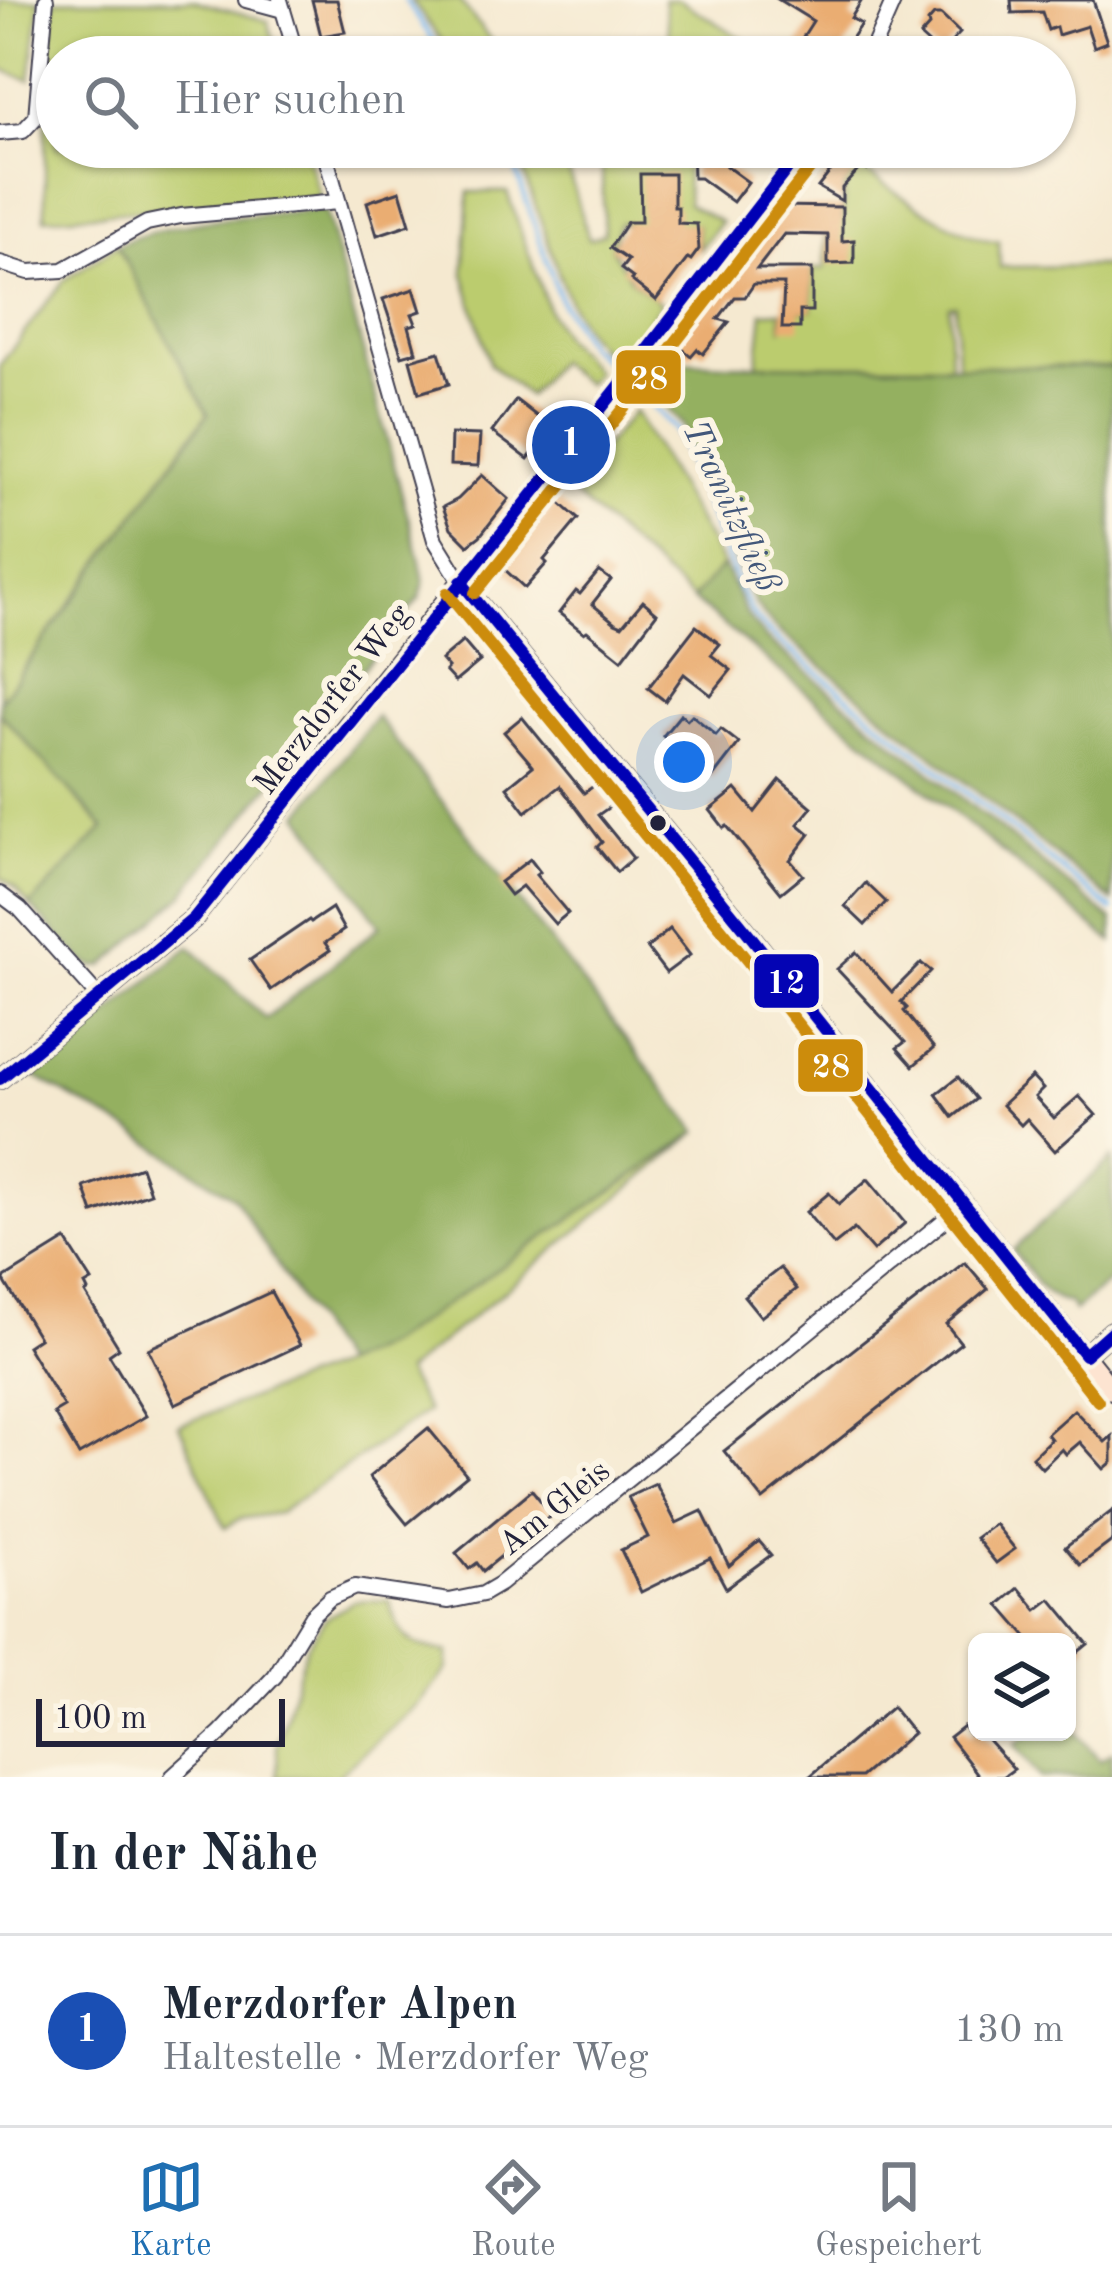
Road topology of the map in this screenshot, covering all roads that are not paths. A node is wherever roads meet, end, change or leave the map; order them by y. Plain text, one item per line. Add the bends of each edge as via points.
1 (46, 0) edge
2 (246, 0) edge
3 (894, 0) edge
4 (282, 5) edge
5 (43, 36) edge
6 (291, 36) edge
7 (878, 36) edge
8 (36, 117) edge
9 (0, 133) edge
10 (329, 168) edge
11 (788, 168) edge
12 (338, 202) junction
13 (0, 263) edge
14 (461, 582) junction
15 (0, 894) edge
16 (99, 997) junction
17 (0, 1079) edge
18 (963, 1205) junction
19 (1112, 1331) edge
20 (1085, 1355) junction
21 (1112, 1390) edge
22 (172, 1777) edge

1 - 5 street
2 - 4 street
3 - 7 street
4 - 6 street
8 - 9 street via 23,130
10 - 12 street
11 - 14 street, Merzdorfer Weg
12 - 13 street via 147,223 63,270
12 - 14 street via 435,540
14 - 16 street, Merzdorfer Weg via 194,918
14 - 18 street
15 - 16 street
16 - 17 street, Merzdorfer Weg
18 - 20 street
18 - 22 street, Am Gleis via 483,1594 449,1601 355,1587 329,1598 274,1676
19 - 20 street
20 - 21 street

